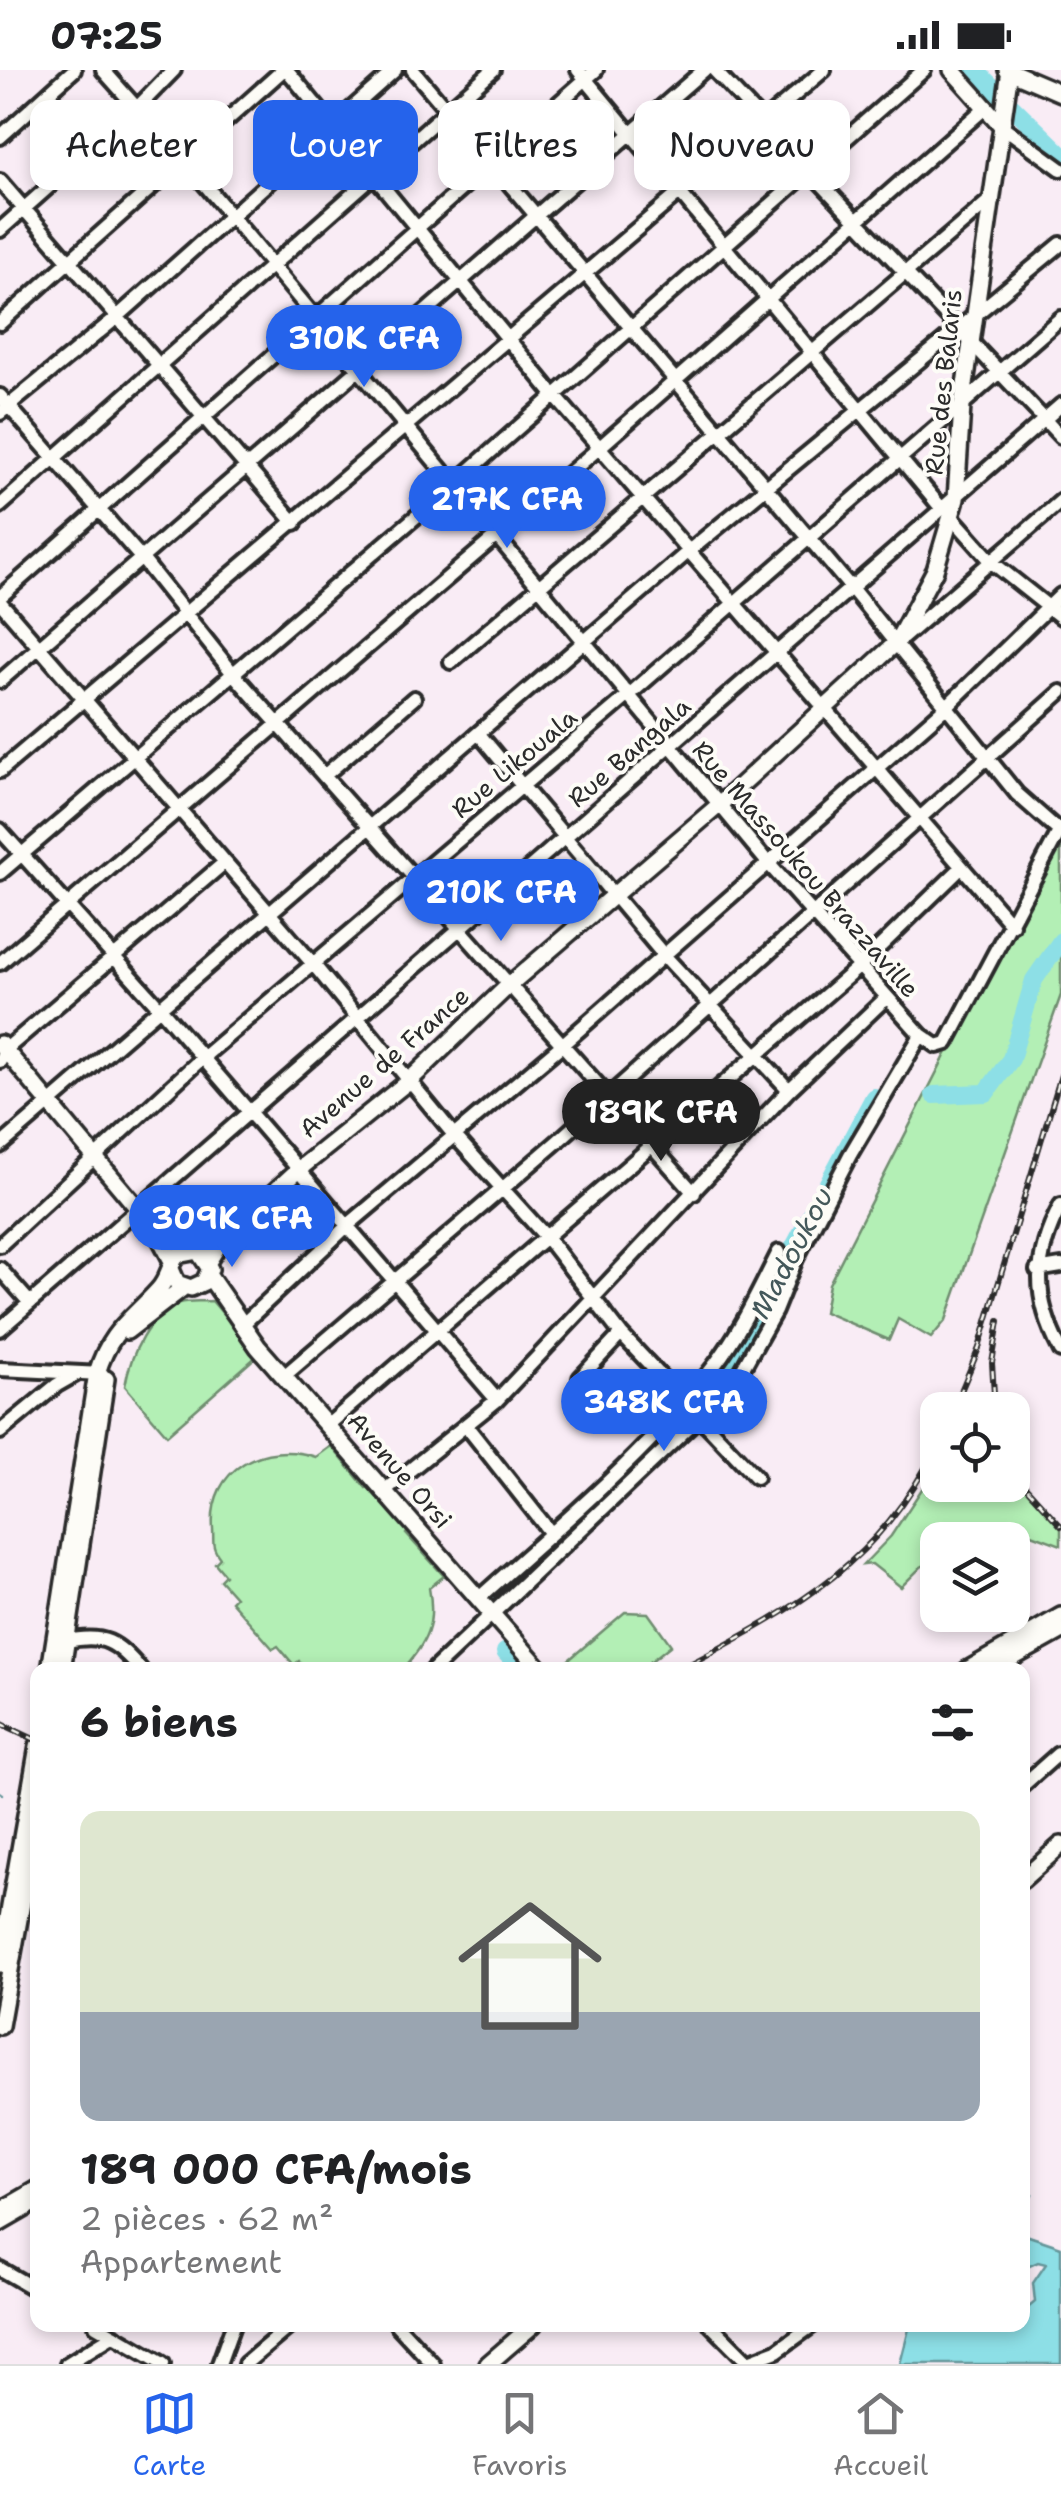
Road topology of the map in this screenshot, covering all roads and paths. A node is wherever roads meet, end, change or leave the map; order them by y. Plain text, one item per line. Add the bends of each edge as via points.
1 (74, 70) edge
2 (103, 70) edge
3 (174, 70) edge
4 (285, 70) edge
5 (394, 70) edge
6 (413, 70) edge
7 (493, 70) edge
8 (704, 70) edge
9 (714, 70) edge
10 (824, 70) edge
11 (924, 70) edge
12 (952, 70) edge
13 (586, 73) edge
14 (1009, 73) edge
15 (1061, 93) edge
16 (128, 100) edge
17 (146, 100) edge
18 (310, 100) edge
19 (362, 100) edge
20 (460, 100) edge
21 (558, 100) edge
22 (745, 100) edge
23 (787, 100) edge
24 (438, 101) edge
25 (986, 107) junction
26 (233, 116) edge
27 (438, 120) edge
28 (1002, 121) junction
29 (628, 134) junction
30 (0, 137) edge
31 (850, 137) edge
32 (418, 138) edge
33 (1061, 169) edge
34 (0, 182) edge
35 (45, 190) edge
36 (151, 190) edge
37 (207, 190) edge
38 (260, 190) edge
39 (359, 190) edge
40 (385, 190) edge
41 (461, 190) edge
42 (513, 190) edge
43 (683, 190) edge
44 (790, 190) edge
45 (825, 190) edge
46 (678, 194) junction
47 (990, 201) junction
48 (24, 209) junction
49 (230, 216) junction
50 (534, 216) junction
51 (857, 221) junction
52 (417, 227) junction
53 (0, 230) edge
54 (722, 247) junction
55 (1058, 252) edge
56 (70, 262) junction
57 (272, 268) junction
58 (904, 271) junction
59 (584, 274) junction
60 (460, 282) junction
61 (768, 300) junction
62 (975, 314) junction
63 (116, 318) junction
64 (316, 318) junction
65 (1061, 318) edge
66 (0, 323) edge
67 (628, 328) junction
68 (959, 328) junction
69 (508, 336) junction
70 (972, 346) junction
71 (813, 353) junction
72 (158, 369) junction
73 (356, 369) junction
74 (996, 373) junction
75 (674, 378) junction
76 (554, 396) junction
77 (3, 405) edge
78 (962, 406) junction
79 (1061, 406) edge
80 (858, 408) junction
81 (202, 419) junction
82 (1044, 420) junction
83 (406, 428) junction
84 (720, 433) junction
85 (1061, 437) edge
86 (600, 447) junction
87 (900, 457) junction
88 (53, 458) junction
89 (246, 468) junction
90 (453, 485) junction
91 (765, 488) junction
92 (645, 500) junction
93 (1061, 501) edge
94 (0, 506) edge
95 (950, 508) junction
96 (98, 509) junction
97 (295, 522) junction
98 (496, 533) junction
99 (808, 538) junction
100 (689, 551) junction
101 (143, 560) junction
102 (993, 563) junction
103 (540, 588) junction
104 (852, 589) junction
105 (1061, 595) edge
106 (0, 600) edge
107 (733, 604) junction
108 (1046, 608) junction
109 (187, 616) junction
110 (1061, 617) edge
111 (586, 642) junction
112 (896, 643) junction
113 (38, 650) junction
114 (778, 652) junction
115 (451, 662) dead end
116 (231, 671) junction
117 (0, 681) edge
118 (1061, 692) edge
119 (629, 695) junction
120 (414, 698) dead end
121 (86, 702) junction
122 (825, 708) junction
123 (945, 708) junction
124 (280, 722) junction
125 (479, 734) junction
126 (670, 746) junction
127 (988, 758) junction
128 (133, 759) junction
129 (874, 767) junction
130 (0, 771) edge
131 (324, 776) junction
132 (521, 785) junction
133 (719, 805) junction
134 (179, 809) junction
135 (919, 818) junction
136 (368, 828) junction
137 (0, 830) edge
138 (1060, 830) edge
139 (566, 838) junction
140 (20, 854) junction
141 (224, 862) junction
142 (768, 863) junction
143 (962, 867) junction
144 (0, 873) edge
145 (415, 878) junction
146 (612, 894) junction
147 (68, 904) junction
148 (268, 912) junction
149 (814, 914) junction
150 (1012, 925) junction
151 (462, 931) junction
152 (662, 952) junction
153 (112, 957) junction
154 (0, 963) edge
155 (314, 964) junction
156 (861, 965) junction
157 (510, 985) junction
158 (887, 997) junction
159 (710, 1006) junction
160 (159, 1007) junction
161 (358, 1019) junction
162 (921, 1035) junction
163 (563, 1044) junction
164 (2, 1052) edge
165 (756, 1054) junction
166 (201, 1059) junction
167 (410, 1080) junction
168 (789, 1090) junction
169 (608, 1096) junction
170 (48, 1104) junction
171 (246, 1113) junction
172 (454, 1135) junction
173 (0, 1146) edge
174 (650, 1146) junction
175 (92, 1155) junction
176 (298, 1170) junction
177 (502, 1186) junction
178 (694, 1193) junction
179 (1061, 1205) edge
180 (138, 1210) junction
181 (348, 1226) junction
182 (155, 1230) junction
183 (547, 1238) junction
184 (0, 1245) edge
185 (779, 1252) dead end
186 (171, 1265) junction
187 (1061, 1266) edge
188 (0, 1269) edge
189 (198, 1269) junction
190 (1037, 1270) junction
191 (394, 1278) junction
192 (594, 1298) junction
193 (30, 1303) junction
194 (242, 1325) junction
195 (0, 1329) edge
196 (435, 1329) junction
197 (622, 1334) junction
198 (1061, 1351) edge
199 (0, 1370) edge
200 (284, 1376) junction
201 (93, 1377) junction
202 (580, 1378) dead end
203 (497, 1400) junction
204 (682, 1402) junction
205 (701, 1419) junction
206 (328, 1424) junction
207 (468, 1428) junction
208 (0, 1432) edge
209 (756, 1478) dead end
210 (384, 1492) junction
211 (550, 1532) junction
212 (478, 1599) junction
213 (494, 1616) junction
214 (1061, 1616) edge
215 (1061, 1631) edge
216 (67, 1641) junction
217 (51, 1662) edge
218 (63, 1662) edge
219 (135, 1662) edge
220 (442, 1662) edge
221 (533, 1662) edge
222 (981, 1662) edge
223 (1005, 1662) edge
224 (1058, 1754) dead end
225 (1030, 1779) edge
226 (30, 1791) edge
227 (1061, 1845) edge
228 (30, 1861) edge
229 (1030, 1873) edge
230 (0, 1964) edge
231 (0, 2024) edge
232 (30, 2194) edge
233 (30, 2206) edge
234 (0, 2211) edge
235 (0, 2223) edge
236 (0, 2270) edge
237 (30, 2287) edge
238 (109, 2332) edge
239 (231, 2332) edge
240 (282, 2332) edge
241 (403, 2332) edge
242 (525, 2332) edge
243 (718, 2332) edge
244 (803, 2332) edge
245 (114, 2335) junction
246 (67, 2364) edge
247 (163, 2364) edge
248 (220, 2364) edge
249 (245, 2364) edge
250 (433, 2364) edge
251 (488, 2364) edge

1 - 30 street
2 - 16 street, Rue Massoukou Brazzaville
3 - 17 street
4 - 18 street
4 - 26 street
5 - 19 street
6 - 24 street
7 - 20 street
8 - 29 street
9 - 22 street
10 - 23 street
11 - 31 street
12 - 25 main road
13 - 21 street
13 - 29 street
14 - 15 main road
14 - 28 main road, Rue des Balaris
25 - 28 main road
25 - 51 street
27 - 32 street
28 - 33 street
28 - 47 main road, Rue des Balaris
29 - 46 street
29 - 50 street
34 - 48 street
35 - 48 street
36 - 56 street
37 - 49 street, Rue Massoukou Brazzaville
38 - 49 street
39 - 57 street
40 - 52 street
41 - 52 street
42 - 50 street
43 - 46 street
44 - 54 street
45 - 51 street
46 - 54 street
46 - 59 street
47 - 58 street
47 - 62 main road, Rue des Balaris
48 - 53 street
48 - 56 street
49 - 57 street, Rue Massoukou Brazzaville
49 - 63 street
50 - 59 street
50 - 60 street
51 - 58 street
51 - 61 street
52 - 60 street
52 - 64 street
54 - 61 street
54 - 67 street
55 - 62 street
56 - 63 street
56 - 66 street
57 - 64 street, Rue Massoukou Brazzaville
57 - 72 street
58 - 68 street
58 - 71 street
59 - 67 street
59 - 69 street
60 - 69 street
60 - 73 street
61 - 71 street
61 - 75 street
62 - 68 street
62 - 70 main road, Rue des Balaris
63 - 72 street
63 - 77 street
64 - 73 street, Rue Massoukou Brazzaville
64 - 81 street
65 - 74 street, Rue Likouala
67 - 75 street
67 - 76 street
68 - 70 street
68 - 80 street
69 - 76 street
69 - 83 street
70 - 74 street
70 - 78 main road, Rue des Balaris
71 - 80 street
71 - 84 street
72 - 81 street
72 - 88 street
73 - 83 street, Rue Massoukou Brazzaville
73 - 89 street
74 - 78 street, Rue Likouala
74 - 82 street
75 - 84 street
75 - 86 street
76 - 86 street
76 - 90 street
77 - 88 street
78 - 87 street, Rue Likouala
78 - 95 main road, Rue des Balaris
79 - 82 street, Rue Bangala
80 - 87 street
80 - 91 street
81 - 89 street
81 - 96 street
82 - 85 street
82 - 95 street, Rue Bangala
83 - 90 street, Rue Massoukou Brazzaville
83 - 97 street
84 - 91 street
84 - 92 street
86 - 92 street
86 - 98 street
87 - 95 street
87 - 99 street, Rue Likouala
88 - 94 street
88 - 96 street
89 - 97 street
89 - 101 street
90 - 98 street, Rue Massoukou Brazzaville
90 - 116 street
91 - 99 street
91 - 100 street
92 - 100 street
92 - 103 street
93 - 102 street
95 - 102 street
95 - 104 street, Rue Bangala
95 - 112 main road, Rue des Balaris via 923,598
96 - 101 street
96 - 106 street
97 - 109 street
98 - 103 street, Rue Massoukou Brazzaville
98 - 124 street
99 - 104 street
99 - 107 street, Rue Likouala
100 - 107 street
100 - 111 street
101 - 109 street
101 - 113 street
102 - 108 street
102 - 112 street
103 - 111 street, Rue Massoukou Brazzaville
103 - 115 street
104 - 112 street
104 - 114 street, Rue Bangala
105 - 108 street
106 - 113 street
107 - 114 street
107 - 119 street, Rue Likouala
108 - 110 street
108 - 123 street
109 - 116 street
109 - 121 street
111 - 119 street, Rue Massoukou Brazzaville
111 - 125 street
112 - 122 main road, Avenue de France
112 - 123 street
113 - 117 street
113 - 121 street
114 - 122 street
114 - 126 street, Rue Bangala
116 - 124 street
116 - 128 street
118 - 127 street
119 - 126 street, Rue Massoukou Brazzaville
119 - 132 street, Rue Likouala
120 - 131 street
121 - 128 street
121 - 130 street
122 - 129 street
122 - 133 main road, Avenue de France
123 - 127 street
123 - 129 street
124 - 131 street
124 - 134 street
125 - 132 street
125 - 136 street
126 - 133 street, Rue Massoukou Brazzaville
126 - 139 street, Rue Bangala
127 - 135 street
127 - 138 street via 1031,809
128 - 134 street
128 - 140 street
129 - 135 street
129 - 142 street
131 - 136 street
132 - 139 street
132 - 145 street, Rue Likouala
133 - 142 street, Rue Massoukou Brazzaville
133 - 146 main road, Avenue de France
134 - 141 street
134 - 147 street
135 - 143 street
135 - 149 street
136 - 145 street
136 - 148 street
137 - 140 street
138 - 150 street
139 - 146 street
139 - 151 street, Rue Bangala
140 - 144 street
140 - 147 street
141 - 148 street
141 - 153 street
142 - 149 street, Rue Massoukou Brazzaville
142 - 152 street
143 - 150 street
143 - 156 street
145 - 151 street
145 - 155 street, Rue Likouala
146 - 152 street
146 - 157 main road, Avenue de France
147 - 153 street
147 - 154 street
148 - 155 street
148 - 160 street
149 - 156 street, Rue Massoukou Brazzaville
149 - 159 street
150 - 162 street, Rue Massoukou Brazzaville via 942,1047
151 - 157 street
151 - 161 street, Rue Bangala
152 - 159 street
152 - 163 street
153 - 160 street
153 - 164 street
155 - 161 street
155 - 166 street, Rue Likouala
156 - 158 street, Rue Massoukou Brazzaville
156 - 165 street
157 - 163 street
157 - 167 main road, Avenue de France
158 - 162 street, Rue Massoukou Brazzaville
158 - 168 street
159 - 165 street
159 - 169 street
160 - 166 street
160 - 170 street
161 - 167 street
161 - 171 street, Rue Bangala
162 - 205 street via 850,1155 756,1346 734,1384
163 - 169 street
163 - 172 street
164 - 170 main road
165 - 168 street
165 - 174 street
166 - 171 street
166 - 175 street, Rue Likouala
167 - 172 street
167 - 176 main road, Avenue de France
168 - 178 street
169 - 174 street
169 - 177 street
170 - 173 street
170 - 175 main road
171 - 176 street
171 - 180 street, Rue Bangala
172 - 177 street
172 - 181 street
174 - 178 street
174 - 183 street
175 - 180 main road
175 - 184 street, Rue Likouala
176 - 181 street
176 - 189 main road, Avenue de France
177 - 183 street
177 - 191 street
178 - 192 street
179 - 190 street
180 - 182 main road
180 - 193 street, Rue Bangala
181 - 191 street
181 - 194 street
182 - 186 main road
182 - 189 main road
183 - 192 street
183 - 196 street
185 - 204 street via 736,1336
186 - 189 main road
186 - 189 main road
186 - 201 main road via 157,1292 118,1328
187 - 190 street
188 - 193 street
189 - 194 main road, Avenue Orsi
189 - 201 main road via 126,1332
190 - 198 street via 1042,1306
191 - 196 street
191 - 200 street
192 - 197 street
192 - 203 street
193 - 195 street, Rue Bangala
194 - 200 main road, Avenue Orsi
196 - 203 street
196 - 206 street
197 - 202 street
197 - 204 street
199 - 201 street
200 - 206 main road, Avenue Orsi
201 - 208 street
201 - 216 main road
201 - 217 main road
203 - 207 street
204 - 205 street
204 - 211 street
205 - 209 street
205 - 213 street
206 - 210 main road, Avenue Orsi
207 - 210 street
207 - 211 street
210 - 212 main road, Avenue Orsi
211 - 212 street
212 - 213 main road, Avenue Orsi
213 - 220 street
213 - 221 main road, Avenue Orsi
214 - 222 main road
215 - 223 main road
216 - 218 main road
216 - 219 street via 107,1638
224 - 225 street
226 - 230 main road
227 - 229 main road
228 - 231 main road
232 - 234 main road
233 - 235 main road
236 - 237 street
238 - 245 street
239 - 248 street
240 - 249 street
241 - 250 street
242 - 251 main road
243 - 244 street via 748,2362
245 - 246 street
245 - 247 street

